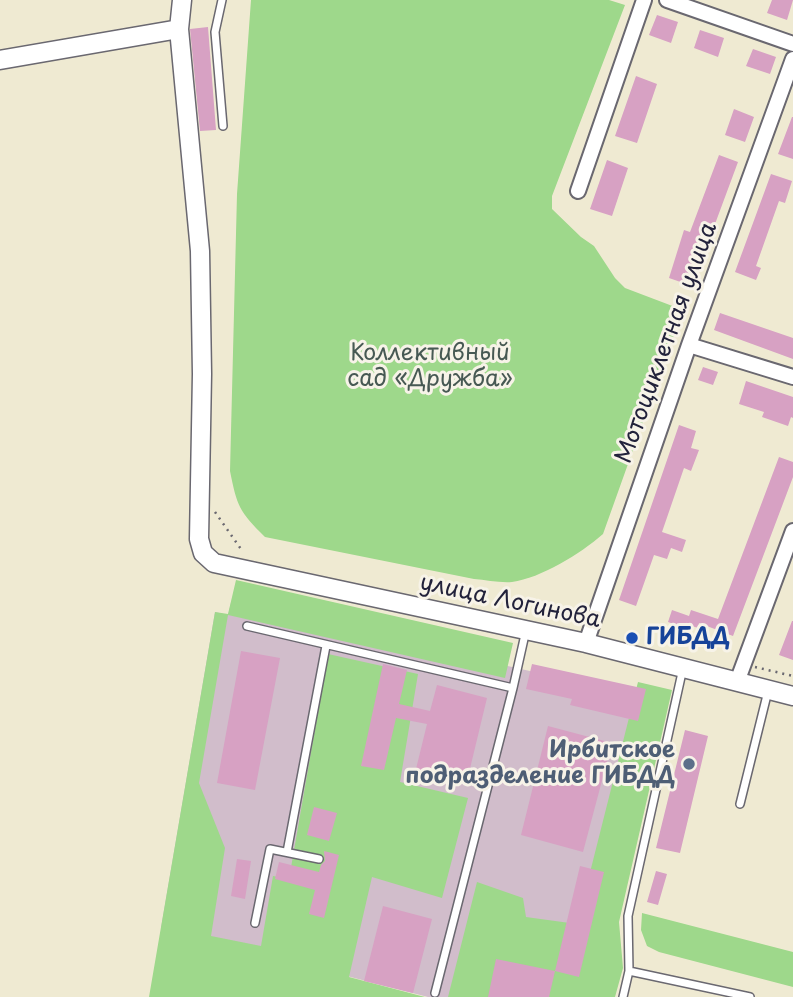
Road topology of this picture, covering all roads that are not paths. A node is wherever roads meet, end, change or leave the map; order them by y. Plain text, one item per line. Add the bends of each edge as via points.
1 (182, 0) edge
2 (222, 0) edge
3 (644, 0) edge
4 (667, 0) edge
5 (179, 29) junction
6 (793, 44) edge
7 (793, 59) edge
8 (0, 60) edge
9 (223, 126) dead end
10 (578, 191) dead end
11 (689, 345) junction
12 (793, 377) edge
13 (793, 531) edge
14 (247, 626) dead end
15 (526, 630) junction
16 (586, 643) junction
17 (326, 646) junction
18 (683, 667) junction
19 (737, 682) junction
20 (513, 688) junction
21 (768, 690) junction
22 (793, 696) edge
23 (740, 804) dead end
24 (287, 852) junction
25 (319, 859) dead end
26 (255, 923) dead end
27 (629, 971) junction
28 (435, 993) dead end
29 (623, 997) edge
30 (750, 997) edge

1 - 5 street
2 - 9 lane via 215,32
3 - 10 street
4 - 6 street
5 - 8 street
5 - 15 street, улица Логинова via 200,251 198,539 203,553 214,563
7 - 11 street, Мотоциклетная улица
11 - 12 street
11 - 16 street, Мотоциклетная улица
13 - 19 street
14 - 17 lane
15 - 16 street, улица Логинова
15 - 20 lane
16 - 18 street, улица Логинова
17 - 20 lane
17 - 24 lane
18 - 19 street, улица Логинова
18 - 27 lane via 628,916
19 - 21 street, улица Логинова
20 - 28 lane
21 - 22 street, улица Логинова
21 - 23 lane
24 - 25 lane
24 - 26 lane via 270,849
27 - 29 lane
27 - 30 lane

